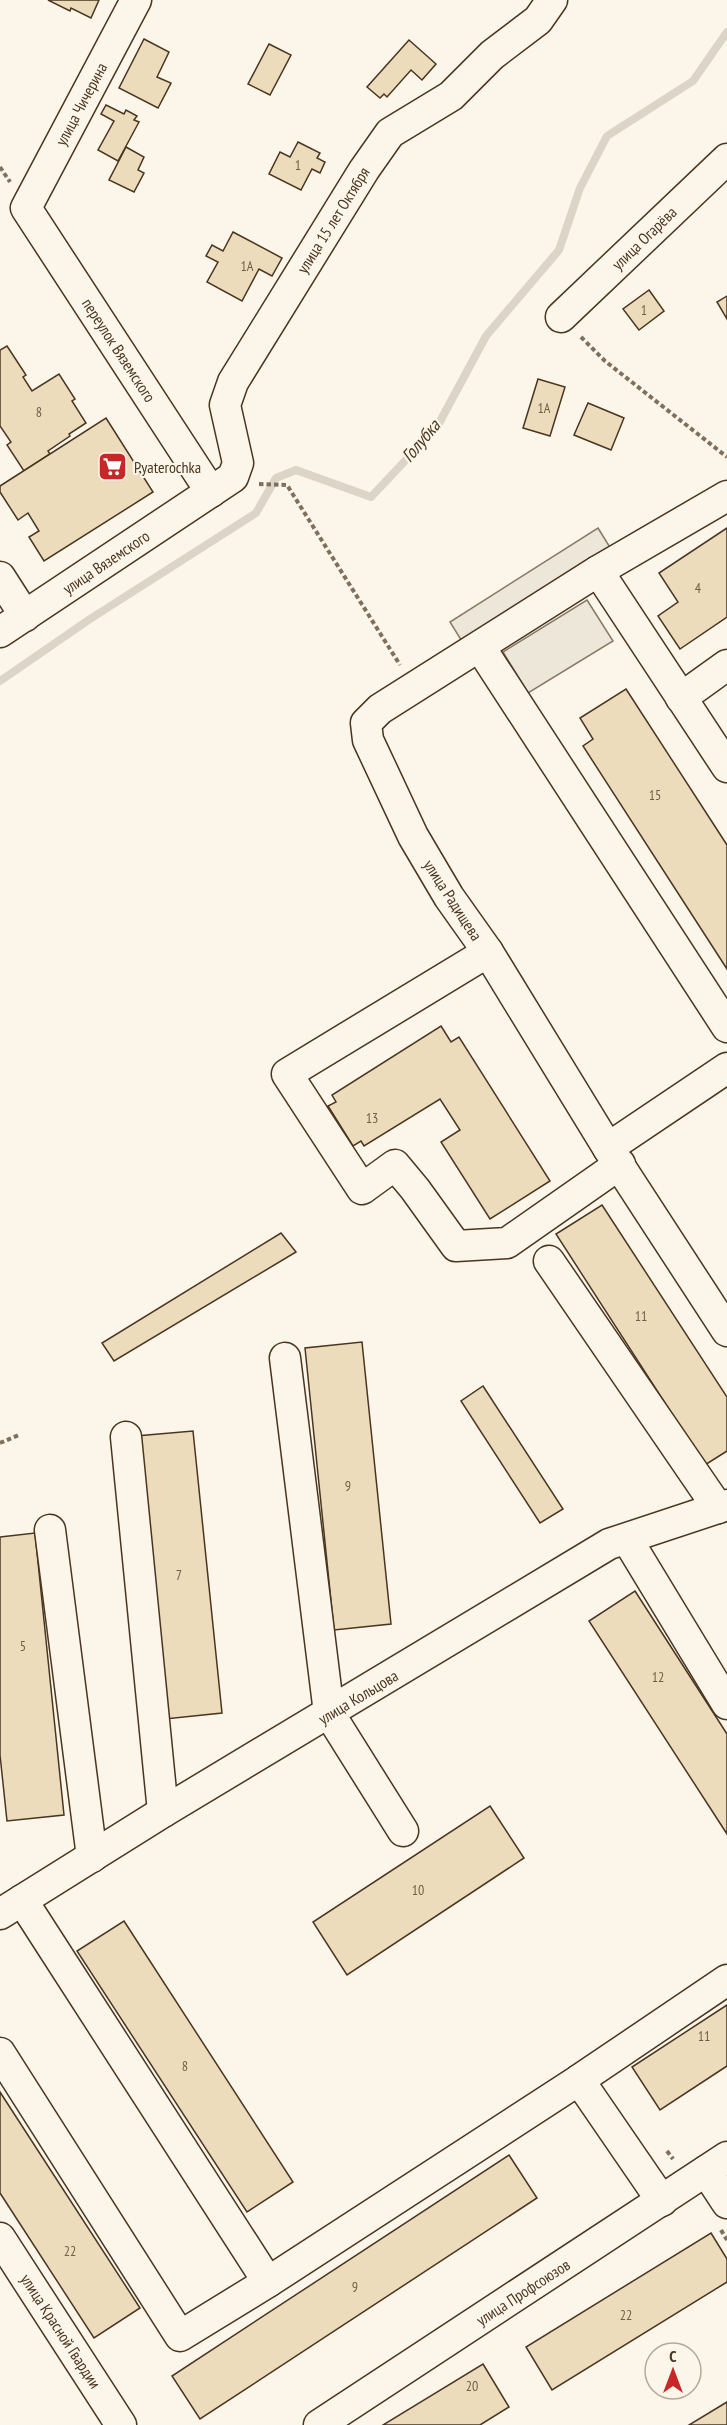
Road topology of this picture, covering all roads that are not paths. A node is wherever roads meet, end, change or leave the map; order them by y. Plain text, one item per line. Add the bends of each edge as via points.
1 (136, 0) edge
2 (552, 0) edge
3 (727, 159) edge
4 (26, 208) joint
5 (561, 317) road end
6 (211, 492) junction
7 (727, 496) edge
8 (598, 571) junction
9 (0, 577) edge
10 (25, 616) junction
11 (0, 632) edge
12 (480, 647) junction
13 (727, 665) edge
14 (681, 698) junction
15 (727, 767) edge
16 (488, 952) junction
17 (727, 1027) edge
18 (727, 1068) edge
19 (614, 1156) junction
20 (549, 1261) dead end
21 (727, 1331) edge
22 (285, 1358) dead end
23 (126, 1437) dead end
24 (722, 1507) edge
25 (50, 1530) dead end
26 (627, 1539) junction
27 (727, 1704) edge
28 (329, 1713) junction
29 (163, 1812) junction
30 (403, 1831) dead end
31 (92, 1857) junction
32 (11, 1907) edge
33 (727, 1980) edge
34 (0, 2053) edge
35 (579, 2080) junction
36 (716, 2164) edge
37 (662, 2201) junction
38 (727, 2203) edge
39 (0, 2238) edge
40 (268, 2282) junction
41 (121, 2425) edge
42 (319, 2425) edge

1 - 4 street, улица Чичерина
2 - 6 street, улица 15 лет Октября via 538,20 492,55 451,96 390,133 363,170 233,382 225,405 238,463 233,477
3 - 5 street, улица Огарёва
4 - 6 street, переулок Вяземского
6 - 10 street, улица Вяземского
7 - 8 street
8 - 12 street
8 - 14 street
9 - 10 street
10 - 11 street, улица Вяземского
12 - 16 street, улица Радищева via 380,709 366,723 368,740 413,836 448,897
12 - 17 street
13 - 14 street
14 - 15 street
16 - 19 street, улица Радищева
16 - 19 street via 287,1074 362,1189 395,1165 456,1246 507,1243
18 - 19 street
19 - 21 street, улица Радищева
20 - 24 street
22 - 28 street
23 - 29 street
24 - 26 street, улица Кольцова
25 - 31 street
26 - 27 street
26 - 28 street, улица Кольцова via 609,1544
28 - 29 street, улица Кольцова
28 - 30 street
29 - 31 street, улица Кольцова
31 - 32 street, улица Кольцова
32 - 40 street
33 - 35 street
34 - 40 street via 180,2336
35 - 37 street
35 - 40 street
36 - 37 street, улица Профсоюзов
36 - 38 street
37 - 42 street, улица Профсоюзов
39 - 41 street, улица Красной Гвардии

